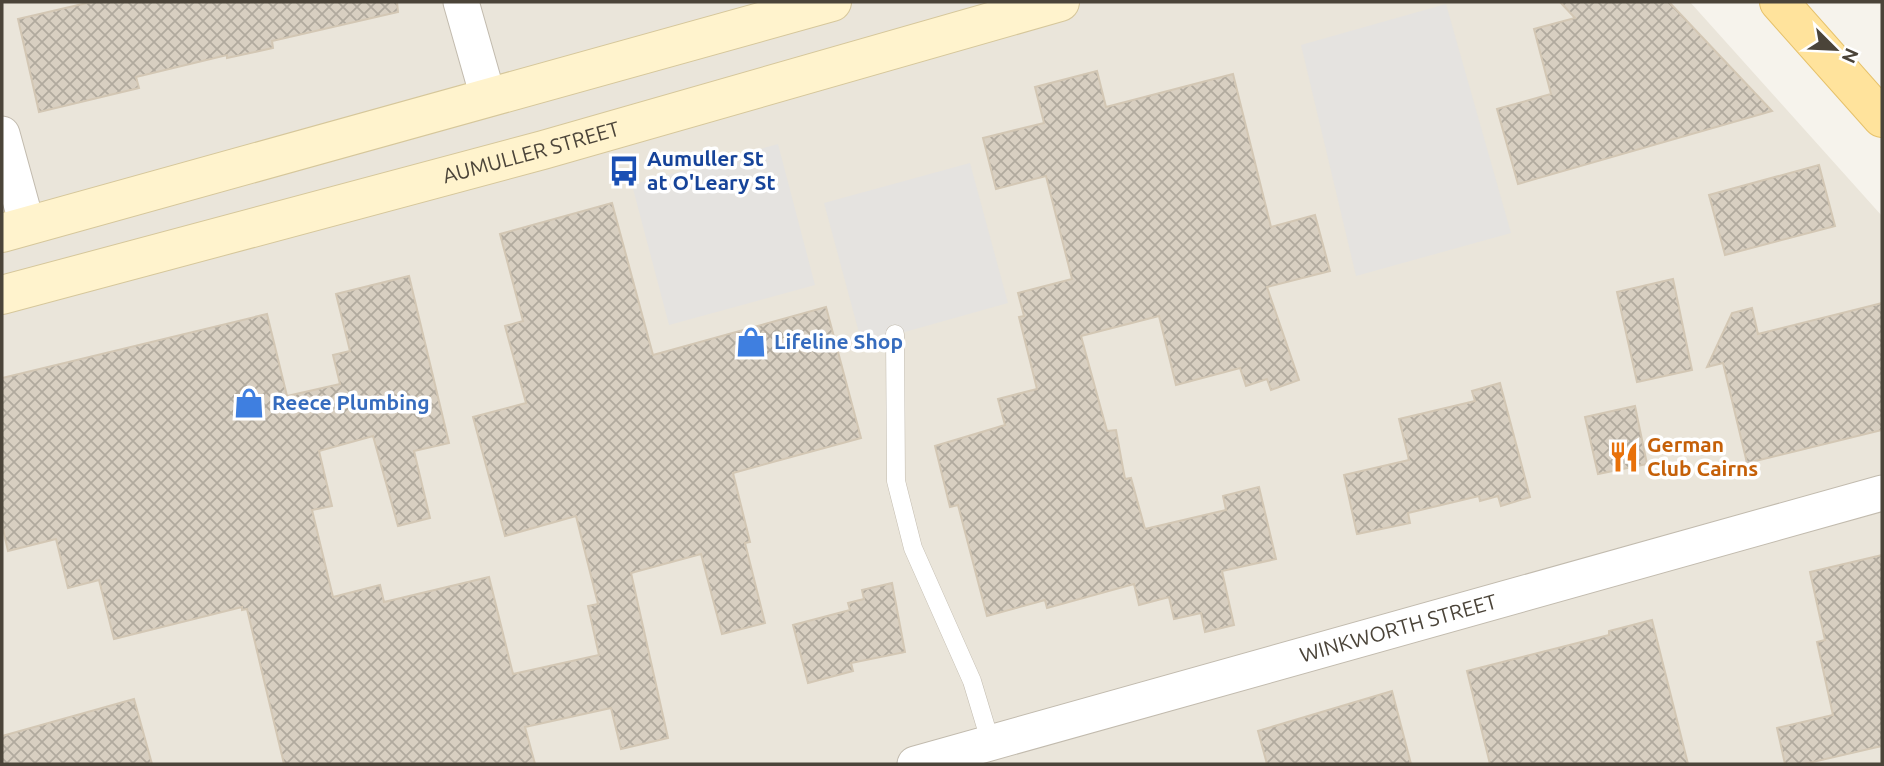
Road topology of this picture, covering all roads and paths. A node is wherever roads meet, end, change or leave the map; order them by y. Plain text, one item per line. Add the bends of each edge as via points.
1 (461, 2) edge
2 (832, 2) edge
3 (1060, 2) edge
4 (1779, 2) edge
5 (488, 97) junction
6 (1882, 118) edge
7 (2, 134) edge
8 (14, 229) edge
9 (2, 295) edge
10 (895, 334) dead end
11 (1882, 493) edge
12 (991, 744) junction
13 (915, 764) edge

1 - 5 street
2 - 5 main road
3 - 9 main road, AUMULLER STREET via 543,150
4 - 6 main road
5 - 8 main road
7 - 8 street
10 - 12 lane via 896,481 913,548 972,681
11 - 12 street, WINKWORTH STREET
12 - 13 street, WINKWORTH STREET

